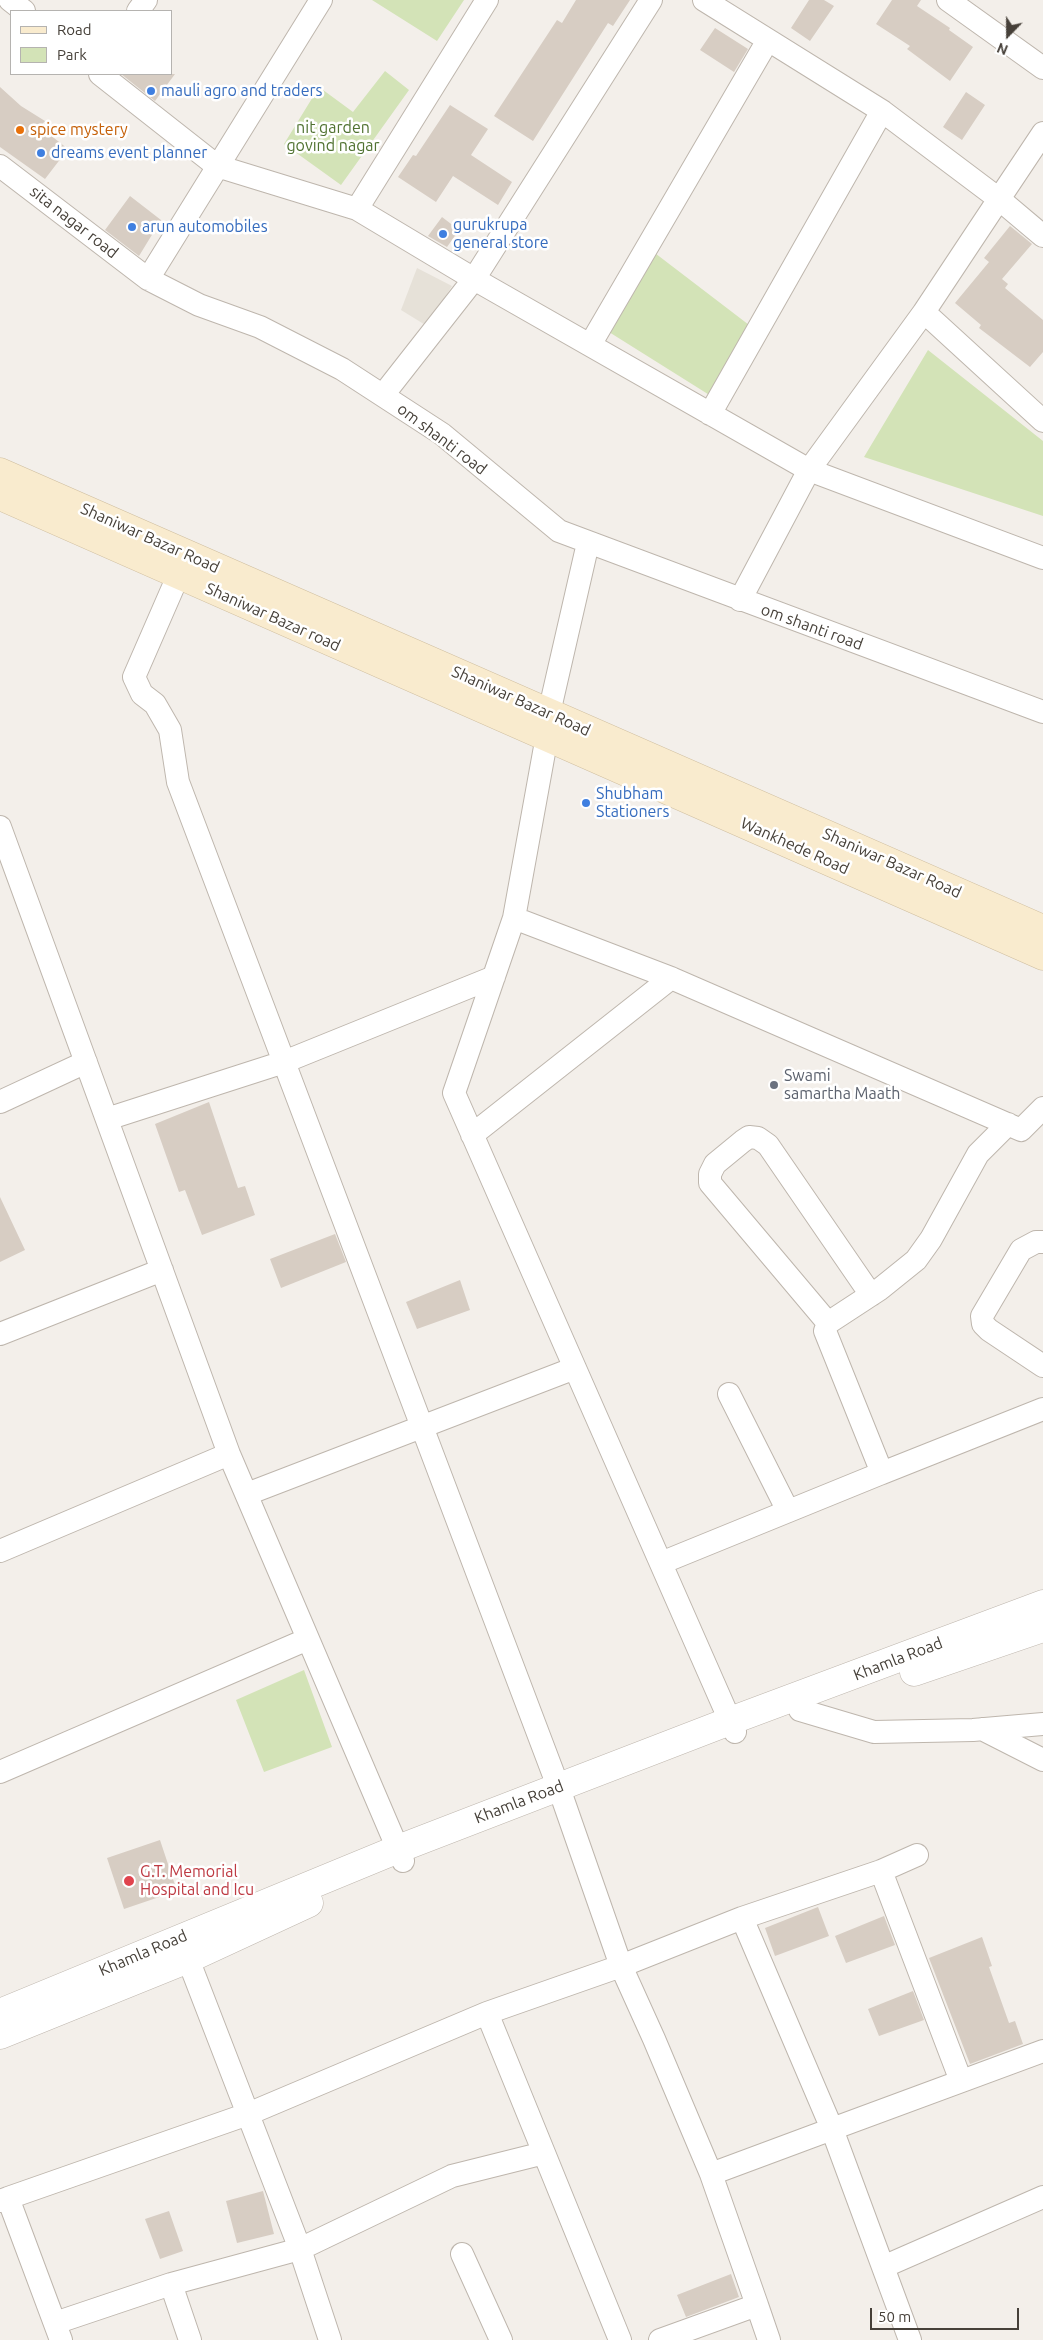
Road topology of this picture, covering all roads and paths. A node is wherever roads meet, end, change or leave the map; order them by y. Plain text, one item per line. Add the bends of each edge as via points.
1 (10, 0) edge
2 (321, 0) edge
3 (487, 0) edge
4 (651, 0) edge
5 (704, 0) edge
6 (962, 4) edge
7 (23, 10) edge
8 (768, 40) junction
9 (1043, 68) edge
10 (101, 75) edge
11 (882, 111) junction
12 (1043, 133) edge
13 (0, 166) edge
14 (217, 166) junction
15 (999, 199) junction
16 (357, 209) junction
17 (1043, 236) edge
18 (148, 279) junction
19 (474, 279) junction
20 (924, 312) junction
21 (590, 345) junction
22 (383, 395) junction
23 (710, 414) junction
24 (1043, 420) edge
25 (809, 470) junction
26 (0, 472) edge
27 (0, 496) edge
28 (588, 543) junction
29 (1043, 558) edge
30 (183, 565) junction
31 (740, 600) junction
32 (1043, 712) edge
33 (548, 725) junction
34 (0, 827) edge
35 (514, 918) junction
36 (1043, 929) edge
37 (1043, 956) edge
38 (494, 977) junction
39 (671, 978) junction
40 (86, 1062) junction
41 (284, 1062) junction
42 (0, 1102) edge
43 (1043, 1108) edge
44 (107, 1119) junction
45 (1008, 1124) junction
46 (472, 1135) junction
47 (702, 1187) dead end
48 (1043, 1242) edge
49 (162, 1270) junction
50 (871, 1295) junction
51 (827, 1327) junction
52 (0, 1334) edge
53 (1043, 1366) edge
54 (575, 1368) junction
55 (729, 1394) dead end
56 (1043, 1409) edge
57 (422, 1428) junction
58 (229, 1454) junction
59 (882, 1473) junction
60 (247, 1494) junction
61 (788, 1511) junction
62 (0, 1551) edge
63 (661, 1563) junction
64 (1043, 1604) edge
65 (1043, 1628) edge
66 (308, 1639) junction
67 (800, 1710) junction
68 (1043, 1724) edge
69 (732, 1726) junction
70 (982, 1729) junction
71 (1043, 1760) edge
72 (0, 1772) edge
73 (559, 1791) junction
74 (401, 1855) junction
75 (917, 1855) dead end
76 (881, 1871) junction
77 (742, 1918) junction
78 (188, 1959) junction
79 (620, 1966) junction
80 (487, 2013) junction
81 (0, 2014) edge
82 (0, 2035) edge
83 (1043, 2050) edge
84 (961, 2081) junction
85 (248, 2114) junction
86 (832, 2128) junction
87 (544, 2153) junction
88 (710, 2174) junction
89 (1043, 2197) edge
90 (4, 2200) edge
91 (300, 2249) junction
92 (462, 2254) dead end
93 (883, 2267) junction
94 (171, 2284) junction
95 (757, 2304) junction
96 (58, 2332) edge
97 (190, 2340) edge
98 (330, 2340) edge
99 (500, 2340) edge
100 (620, 2340) edge
101 (660, 2340) edge
102 (769, 2340) edge
103 (910, 2340) edge

1 - 7 street
2 - 14 street
3 - 16 street
4 - 19 street
5 - 8 street
6 - 9 street
8 - 11 street
8 - 21 street
10 - 14 street
11 - 15 street
11 - 23 street
12 - 15 street
13 - 18 street, sita nagar road
14 - 16 street
14 - 18 street
15 - 17 street
15 - 20 street
16 - 19 street
18 - 22 street, om shanti road via 199,305 260,327 342,369
19 - 21 street
19 - 22 street
20 - 24 street
20 - 25 street
21 - 23 street
22 - 28 street, om shanti road via 442,434 559,531
23 - 25 street
25 - 29 street
25 - 31 street
26 - 30 main road, Shaniwar Bazar Road
27 - 30 main road, Shaniwar Bazar road
28 - 31 street, om shanti road
28 - 33 street
30 - 33 main road, Shaniwar Bazar road
30 - 41 street via 134,678 142,694 154,704 170,730 178,782
31 - 32 street, om shanti road
33 - 35 street
33 - 36 main road, Shaniwar Bazar Road
33 - 37 main road, Wankhede Road
34 - 40 street
35 - 38 street
35 - 39 street
38 - 41 street
38 - 46 street via 454,1093
39 - 45 street
39 - 46 street
40 - 42 street
40 - 44 street
41 - 44 street
41 - 57 street
43 - 45 street via 1021,1130
44 - 49 street
45 - 50 street via 978,1154 916,1260
46 - 54 street
47 - 51 street via 808,1314
48 - 53 street via 1021,1250 982,1316 983,1324 989,1330
49 - 52 street
49 - 58 street
50 - 51 street
50 - 51 street via 768,1145 758,1138 749,1137 743,1141 715,1164 710,1183
51 - 59 street
54 - 57 street
54 - 63 street
55 - 61 street
56 - 59 street
57 - 60 street
57 - 73 street
58 - 60 street
58 - 62 street
59 - 61 street
60 - 66 street
61 - 63 street
63 - 69 street
64 - 69 street, Khamla Road
65 - 67 street, Khamla Road
66 - 72 street
66 - 74 street
67 - 69 street, Khamla Road
67 - 70 street via 874,1732
68 - 70 street
69 - 73 street, Khamla Road
70 - 71 street
73 - 74 street, Khamla Road
73 - 79 street
74 - 78 street, Khamla Road
74 - 81 street, Khamla Road
75 - 76 street
76 - 77 street
76 - 84 street
77 - 79 street
77 - 86 street
78 - 82 street, Khamla Road
78 - 85 street
79 - 80 street
79 - 88 street
80 - 85 street
80 - 87 street
83 - 84 street
84 - 86 street
85 - 90 street
85 - 91 street
86 - 88 street
86 - 93 street
87 - 91 street via 452,2176
87 - 100 street
88 - 95 street
89 - 93 street
90 - 96 street
91 - 94 street
91 - 98 street
92 - 99 street
93 - 103 street
94 - 96 street
94 - 97 street
95 - 101 street
95 - 102 street

